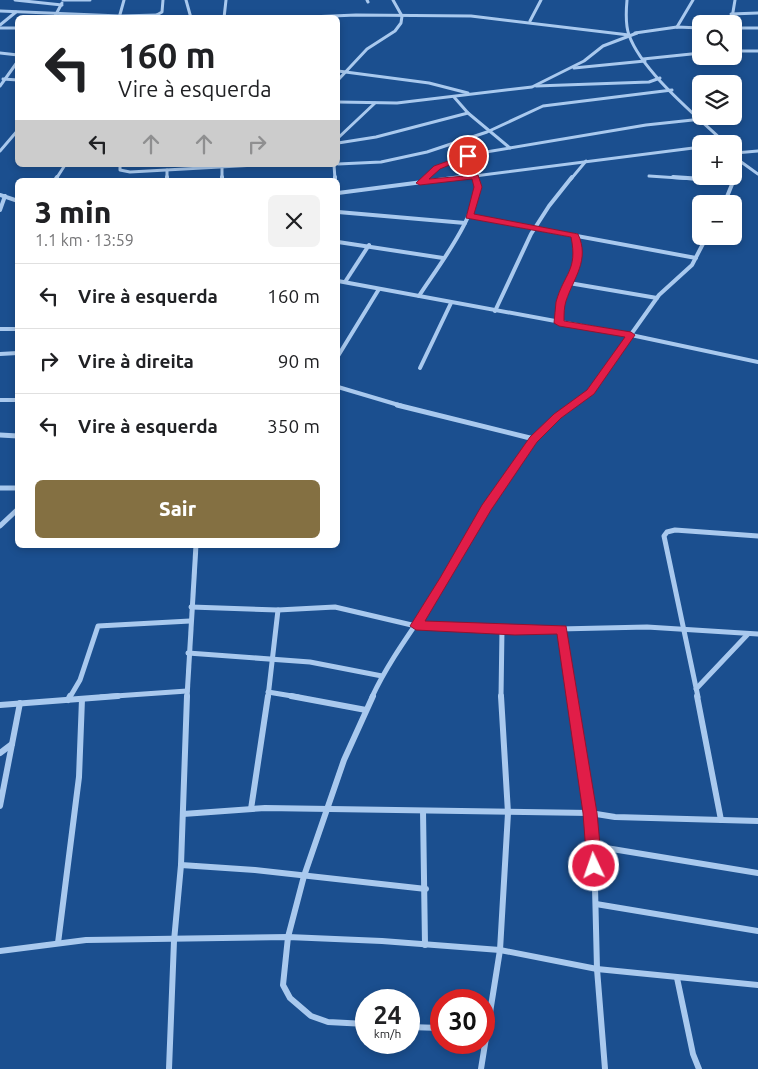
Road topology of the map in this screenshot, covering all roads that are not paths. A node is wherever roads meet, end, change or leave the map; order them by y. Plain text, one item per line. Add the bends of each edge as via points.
1 (15, 0) edge
2 (57, 0) edge
3 (90, 0) edge
4 (124, 0) edge
5 (163, 0) edge
6 (186, 0) edge
7 (226, 0) edge
8 (393, 0) edge
9 (541, 0) edge
10 (627, 0) edge
11 (693, 0) edge
12 (736, 0) edge
13 (63, 2) edge
14 (58, 4) junction
15 (0, 10) edge
16 (16, 12) junction
17 (57, 13) junction
18 (758, 13) edge
19 (731, 14) joint
20 (88, 15) edge
21 (120, 15) edge
22 (158, 15) edge
23 (190, 15) edge
24 (224, 15) edge
25 (402, 16) junction
26 (340, 17) edge
27 (530, 21) junction
28 (742, 26) edge
29 (0, 27) edge
30 (677, 27) junction
31 (15, 28) edge
32 (692, 28) edge
33 (758, 28) edge
34 (629, 34) junction
35 (758, 50) edge
36 (742, 51) edge
37 (0, 53) edge
38 (692, 54) edge
39 (15, 55) edge
40 (644, 60) junction
41 (584, 61) junction
42 (15, 65) edge
43 (602, 65) junction
44 (571, 69) junction
45 (340, 72) edge
46 (346, 73) junction
47 (340, 78) edge
48 (660, 78) junction
49 (3, 80) junction
50 (15, 80) edge
51 (649, 82) junction
52 (664, 82) junction
53 (0, 86) edge
54 (532, 87) junction
55 (672, 90) junction
56 (473, 94) junction
57 (454, 96) junction
58 (340, 102) edge
59 (375, 102) junction
60 (692, 109) edge
61 (468, 114) junction
62 (692, 120) edge
63 (708, 125) edge
64 (488, 130) junction
65 (15, 133) edge
66 (340, 135) edge
67 (717, 135) edge
68 (11, 137) junction
69 (15, 138) edge
70 (340, 143) edge
71 (510, 148) junction
72 (692, 148) edge
73 (758, 150) edge
74 (0, 151) edge
75 (742, 151) edge
76 (586, 161) junction
77 (742, 163) edge
78 (340, 165) edge
79 (65, 167) edge
80 (119, 167) edge
81 (208, 167) edge
82 (167, 170) junction
83 (758, 174) edge
84 (475, 176) junction
85 (649, 176) dead end
86 (56, 178) edge
87 (167, 178) edge
88 (692, 179) edge
89 (420, 183) junction
90 (340, 193) edge
91 (0, 195) edge
92 (5, 196) junction
93 (15, 200) edge
94 (0, 209) edge
95 (340, 212) edge
96 (469, 216) junction
97 (464, 223) junction
98 (535, 229) junction
99 (575, 236) junction
100 (340, 242) edge
101 (370, 245) junction
102 (702, 245) edge
103 (443, 258) junction
104 (696, 258) junction
105 (340, 281) edge
106 (345, 282) junction
107 (570, 283) junction
108 (379, 289) junction
109 (419, 296) junction
110 (657, 298) junction
111 (451, 302) junction
112 (495, 311) junction
113 (559, 323) junction
114 (0, 329) edge
115 (15, 329) edge
116 (631, 335) junction
117 (15, 353) edge
118 (340, 353) edge
119 (0, 354) edge
120 (758, 362) edge
121 (420, 368) dead end
122 (340, 388) edge
123 (0, 400) edge
124 (15, 400) edge
125 (0, 436) edge
126 (15, 436) edge
127 (534, 440) junction
128 (0, 488) edge
129 (15, 488) edge
130 (15, 513) edge
131 (0, 526) edge
132 (758, 536) edge
133 (196, 548) edge
134 (191, 607) junction
135 (278, 610) junction
136 (190, 621) junction
137 (416, 626) junction
138 (502, 629) junction
139 (562, 629) junction
140 (685, 630) junction
141 (748, 634) junction
142 (758, 634) edge
143 (188, 653) junction
144 (274, 657) junction
145 (382, 676) junction
146 (696, 689) junction
147 (187, 691) junction
148 (268, 692) junction
149 (82, 699) junction
150 (68, 700) junction
151 (20, 703) junction
152 (0, 705) edge
153 (366, 710) junction
154 (13, 743) junction
155 (0, 753) edge
156 (0, 806) edge
157 (328, 808) junction
158 (251, 810) junction
159 (423, 811) junction
160 (508, 813) junction
161 (590, 813) junction
162 (183, 814) junction
163 (721, 820) junction
164 (758, 821) edge
165 (594, 846) junction
166 (181, 865) junction
167 (758, 873) edge
168 (304, 876) junction
169 (426, 889) junction
170 (596, 904) junction
171 (758, 931) edge
172 (288, 938) junction
173 (174, 941) junction
174 (58, 943) junction
175 (425, 945) junction
176 (500, 950) junction
177 (0, 951) edge
178 (597, 969) junction
179 (677, 978) junction
180 (758, 985) edge
181 (492, 989) edge
182 (355, 1023) edge
183 (483, 1054) edge
184 (169, 1069) edge
185 (481, 1069) edge
186 (605, 1069) edge
187 (699, 1069) edge

1 - 14 street
2 - 14 street
3 - 13 street
4 - 21 street
5 - 22 street via 163,8
6 - 23 street
7 - 24 street
8 - 25 street
9 - 27 street
10 - 34 street
11 - 30 street
12 - 19 street
13 - 14 street
13 - 17 street
15 - 16 street
16 - 17 street
16 - 29 street
17 - 20 street
18 - 19 street
25 - 26 street
25 - 27 street via 471,16
25 - 46 street via 395,31 367,49
27 - 34 street
28 - 33 street
29 - 31 street
30 - 32 street
30 - 34 street
34 - 40 street
34 - 41 street via 603,46
35 - 36 street
37 - 39 street
38 - 40 street
40 - 43 street
40 - 48 street
41 - 43 street
41 - 44 street
42 - 49 street
43 - 44 street
44 - 54 street
45 - 46 street
46 - 47 street
46 - 56 street via 429,83
48 - 51 street
48 - 52 street
49 - 50 street
49 - 53 street
51 - 52 street
51 - 54 street
52 - 55 street
54 - 56 street
55 - 60 street
55 - 64 street via 543,106
56 - 57 street
57 - 59 street via 397,103
57 - 61 street
58 - 59 street
59 - 66 street
61 - 64 street
61 - 70 street
62 - 71 street
63 - 67 street
64 - 71 street
64 - 78 street via 438,148 387,161
65 - 68 street
68 - 69 street
68 - 74 street
71 - 89 street via 455,160 437,167
72 - 76 street
73 - 75 street
76 - 84 street
76 - 98 street via 549,206
77 - 83 street
79 - 86 street
80 - 82 street via 123,172
81 - 82 street
82 - 87 street
84 - 89 street
84 - 96 street via 478,187
85 - 88 street
89 - 90 street
91 - 92 street
92 - 93 street
92 - 94 street
95 - 97 street
96 - 97 street
96 - 98 street
97 - 103 street
98 - 99 street
98 - 112 street
99 - 104 street
99 - 107 street via 579,255
100 - 101 street
101 - 103 street
101 - 106 street
102 - 104 street
103 - 109 street
104 - 110 street via 692,266 666,286
105 - 106 street
106 - 108 street
107 - 110 street
107 - 113 street via 561,302
108 - 109 street
108 - 118 street
109 - 111 street
110 - 116 street
111 - 112 street
111 - 121 street
112 - 113 street
113 - 116 street
114 - 115 street
116 - 120 street
116 - 127 street via 590,392 558,416
117 - 119 street
122 - 127 street
123 - 124 street
125 - 126 street
127 - 137 street via 486,508
128 - 129 street
130 - 131 street
132 - 140 street via 667,532 664,536
133 - 134 street
134 - 135 street
134 - 136 street
135 - 137 street via 334,607
135 - 144 street
136 - 143 street
136 - 150 street via 98,626 80,680
137 - 138 street
137 - 145 street
138 - 139 street
138 - 160 street via 501,715
139 - 140 street via 647,627
139 - 161 street
140 - 141 street
140 - 146 street
141 - 142 street
141 - 146 street
143 - 144 street
143 - 147 street
144 - 145 street via 345,666
144 - 148 street
145 - 153 street
146 - 163 street
147 - 149 street
147 - 162 street
148 - 153 street
148 - 158 street
149 - 150 street
149 - 174 street via 79,777
150 - 151 street
151 - 152 street
151 - 154 street
153 - 157 street
154 - 155 street
154 - 156 street
157 - 158 street
157 - 159 street
157 - 168 street
158 - 162 street
159 - 160 street
159 - 169 street
160 - 161 street
160 - 176 street
161 - 163 street via 615,817
161 - 165 street
162 - 166 street
163 - 164 street
165 - 167 street
165 - 170 street
166 - 168 street
166 - 173 street
168 - 169 street
168 - 172 street
169 - 175 street
170 - 171 street
170 - 178 street
172 - 173 street
172 - 175 street
172 - 182 street via 283,985 290,998 311,1016 328,1022
173 - 174 street via 86,940
173 - 184 street
174 - 177 street
175 - 176 street
176 - 178 street
176 - 181 street
178 - 179 street
178 - 186 street
179 - 180 street
179 - 187 street
183 - 185 street

